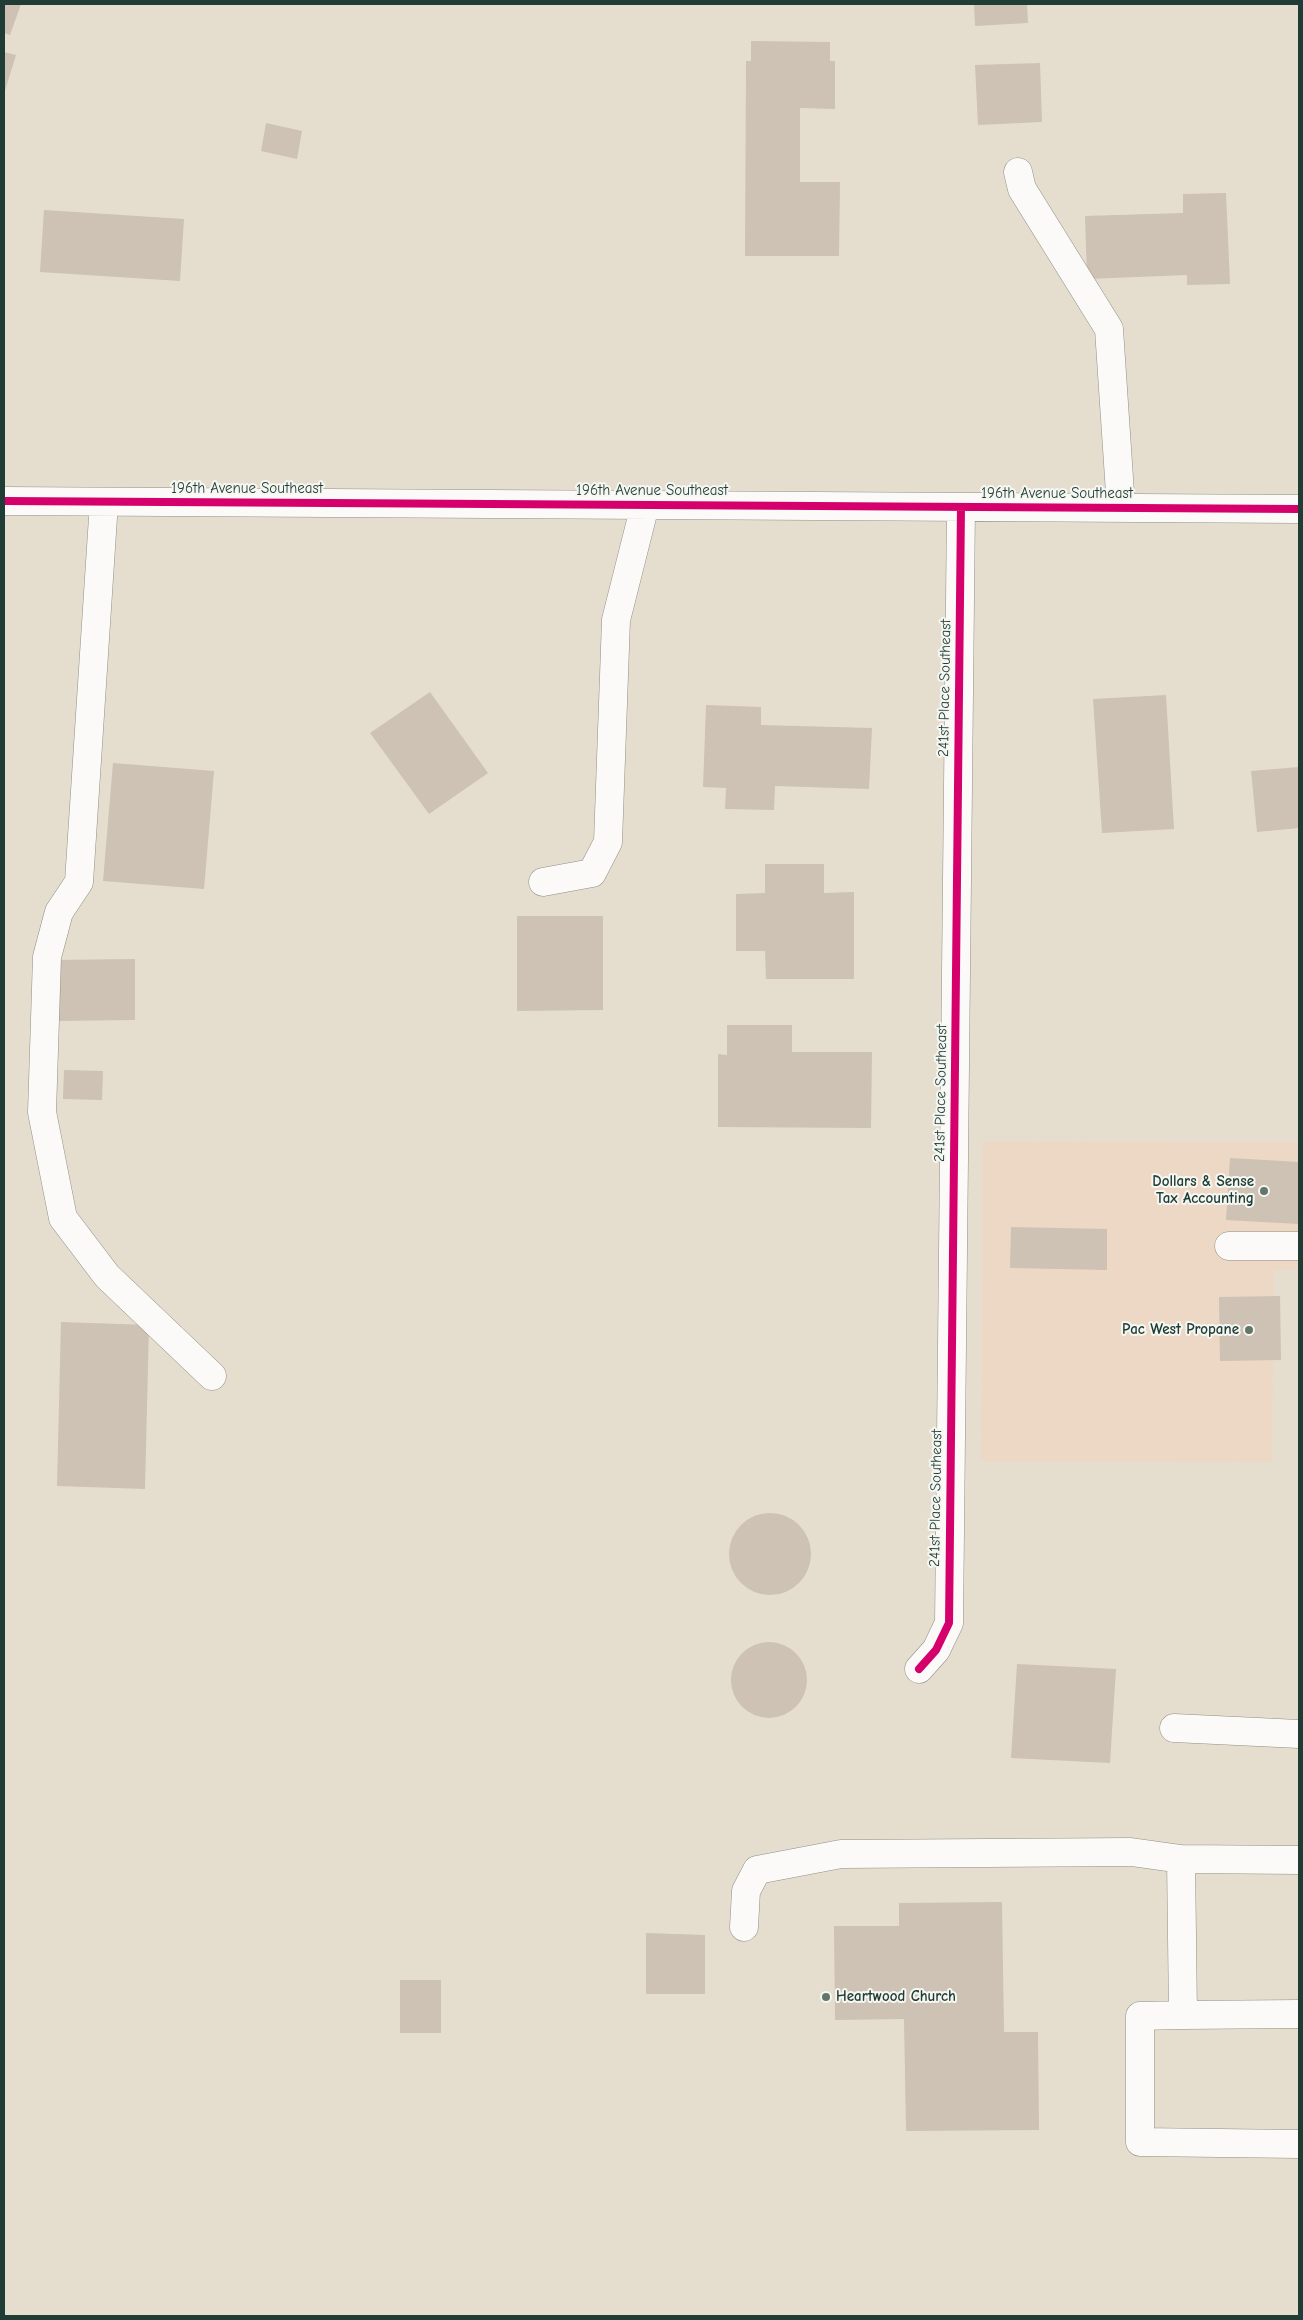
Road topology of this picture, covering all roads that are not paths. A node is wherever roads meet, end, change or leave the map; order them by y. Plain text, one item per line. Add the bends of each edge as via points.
1 (1018, 172) dead end
2 (4, 501) edge
3 (104, 502) junction
4 (645, 505) junction
5 (961, 507) junction
6 (1121, 508) junction
7 (1299, 509) edge
8 (543, 882) dead end
9 (1229, 1246) dead end
10 (1299, 1246) edge
11 (212, 1376) dead end
12 (919, 1670) dead end
13 (1174, 1728) dead end
14 (1299, 1734) edge
15 (1181, 1859) junction
16 (1299, 1860) edge
17 (744, 1927) dead end
18 (1299, 2014) edge
19 (1183, 2016) junction
20 (1299, 2144) edge

1 - 6 street via 1022,189 1109,329
2 - 3 street, 196th Avenue Southeast
3 - 4 street, 196th Avenue Southeast
3 - 11 street via 79,882 59,912 47,957 42,1112 64,1218 107,1276
4 - 5 street, 196th Avenue Southeast
4 - 8 street via 616,620 608,842 592,874
5 - 6 street, 196th Avenue Southeast
5 - 12 street, 241st Place Southeast via 949,1624 936,1650
6 - 7 street, 196th Avenue Southeast
9 - 10 street
13 - 14 street
15 - 16 street
15 - 17 street via 1130,1852 841,1854 757,1870 746,1891
15 - 19 street
18 - 19 street
19 - 20 street via 1140,2016 1140,2142

